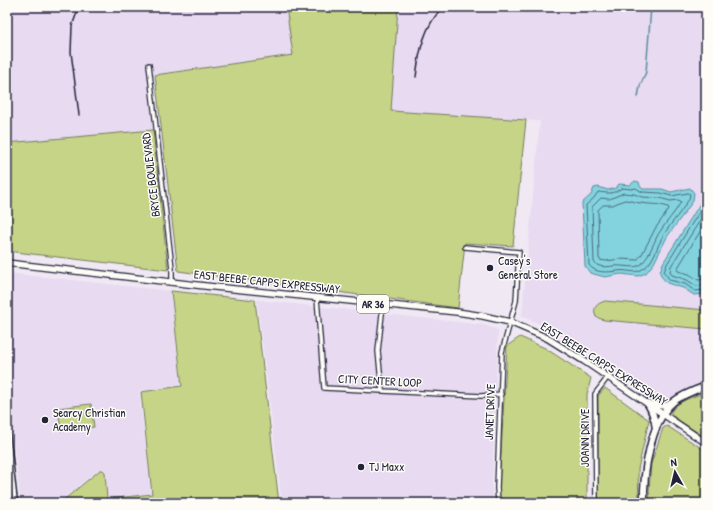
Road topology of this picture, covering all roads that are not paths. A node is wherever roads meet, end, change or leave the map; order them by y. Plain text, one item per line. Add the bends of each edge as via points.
1 (148, 66) dead end
2 (465, 247) dead end
3 (7, 263) edge
4 (172, 283) junction
5 (317, 298) junction
6 (383, 305) junction
7 (510, 322) junction
8 (608, 377) junction
9 (706, 386) edge
10 (382, 391) junction
11 (501, 394) junction
12 (673, 402) junction
13 (648, 404) junction
14 (663, 414) junction
15 (656, 430) junction
16 (7, 432) edge
17 (706, 443) edge
18 (15, 503) edge
19 (498, 503) edge
20 (596, 503) edge
21 (644, 503) edge

1 - 4 street, BRYCE BOULEVARD
2 - 7 street, JANET DRIVE via 519,252 516,301
3 - 4 main road, EAST BEEBE CAPPS EXPRESSWAY / AR 36
4 - 5 main road, EAST BEEBE CAPPS EXPRESSWAY / AR 36
5 - 6 main road, EAST BEEBE CAPPS EXPRESSWAY / AR 36
5 - 10 street, CITY CENTER LOOP via 324,388
6 - 7 main road, EAST BEEBE CAPPS EXPRESSWAY / AR 36 via 457,312
6 - 10 street via 378,351
7 - 8 main road, EAST BEEBE CAPPS EXPRESSWAY / AR 36 via 547,338
7 - 11 street, JANET DRIVE via 502,352
8 - 13 main road, EAST BEEBE CAPPS EXPRESSWAY / AR 36
8 - 20 street, JOANN DRIVE via 595,394
9 - 12 highway
10 - 11 street, CITY CENTER LOOP via 481,396
11 - 19 street, JANET DRIVE
12 - 13 highway via 666,406
12 - 14 highway
13 - 14 main road, EAST BEEBE CAPPS EXPRESSWAY / AR 36
13 - 15 highway via 652,409
14 - 15 highway
14 - 17 main road, EAST BEEBE CAPPS EXPRESSWAY / AR 36
15 - 21 highway via 645,466
16 - 18 street

